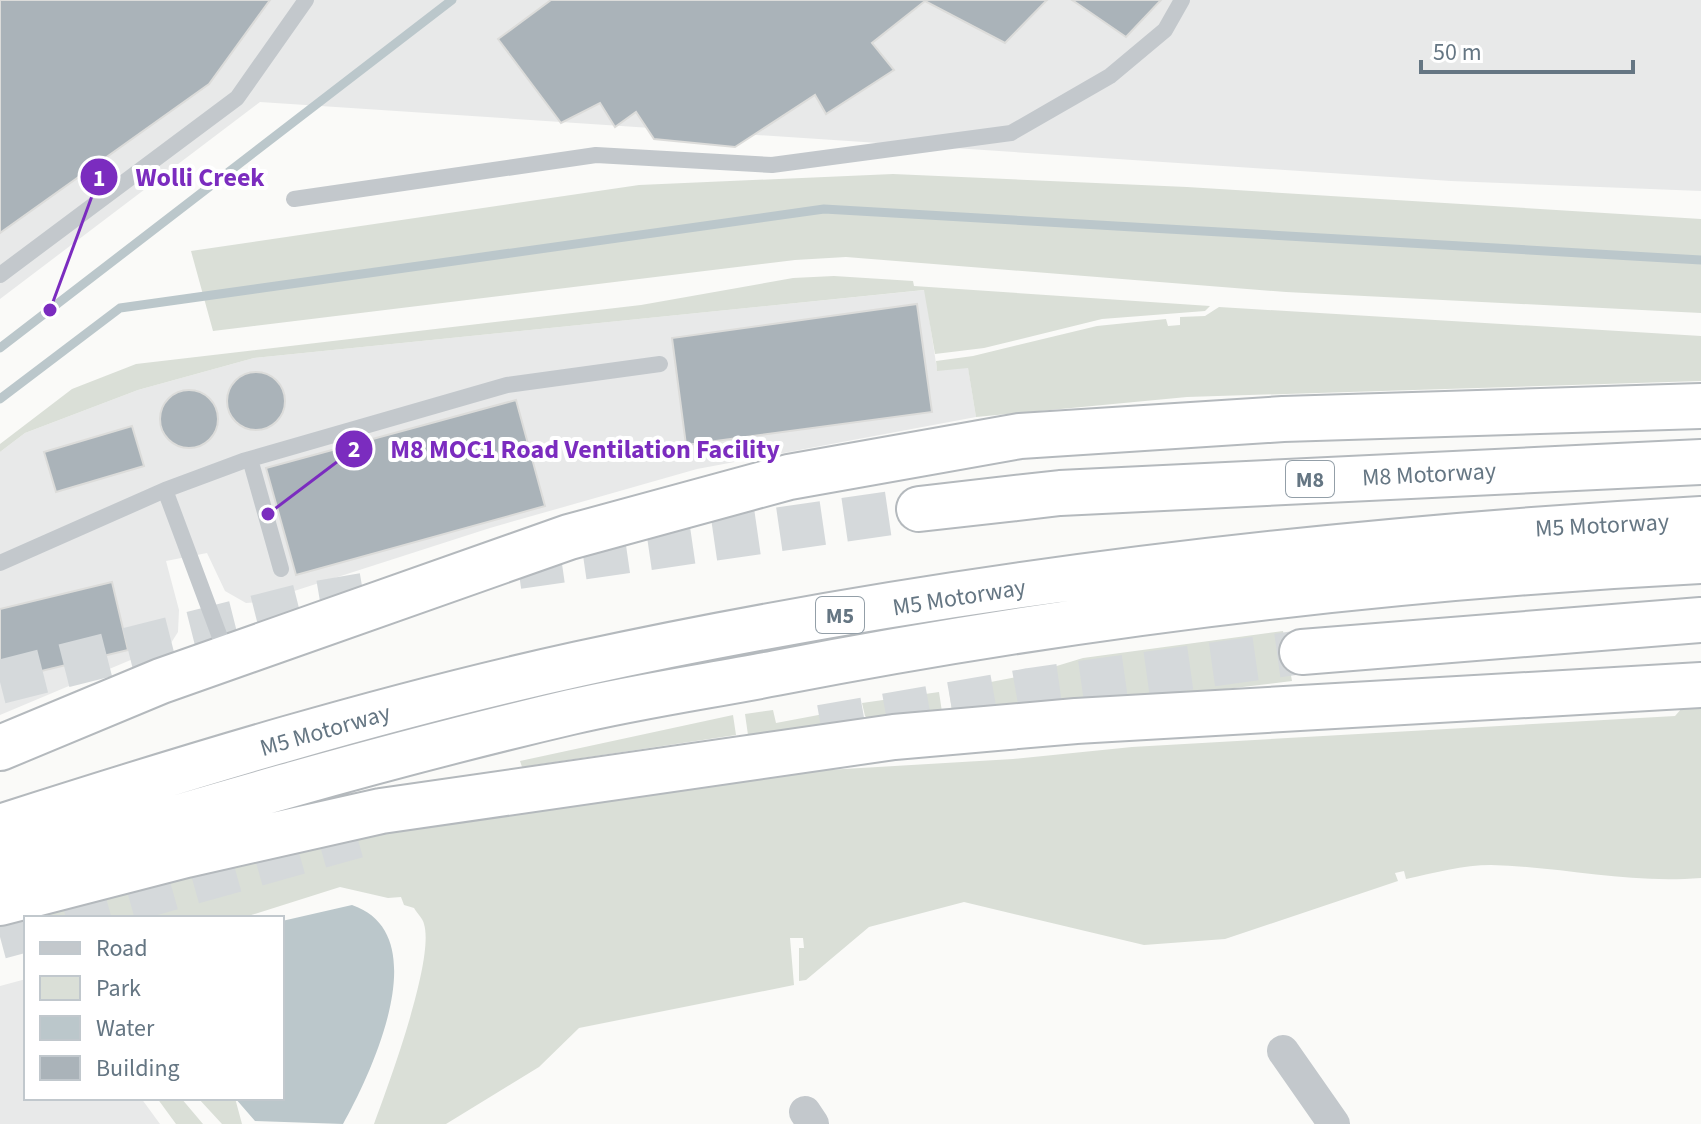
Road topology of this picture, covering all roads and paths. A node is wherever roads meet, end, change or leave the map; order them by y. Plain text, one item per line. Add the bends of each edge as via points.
1 (306, 0) edge
2 (1182, 0) edge
3 (294, 199) dead end
4 (0, 275) edge
5 (660, 364) dead end
6 (1701, 406) edge
7 (250, 459) junction
8 (1701, 462) edge
9 (165, 490) junction
10 (919, 509) tunnel mouth
11 (1701, 519) edge
12 (1701, 561) edge
13 (0, 563) edge
14 (281, 569) dead end
15 (1701, 620) edge
16 (1302, 652) tunnel mouth
17 (227, 657) junction
18 (1701, 685) edge
19 (0, 748) edge
20 (0, 827) edge
21 (0, 870) edge
22 (0, 903) edge
23 (1283, 1051) dead end
24 (1334, 1124) edge

1 - 4 lane via 237,98
2 - 3 lane via 1165,30 1110,76 1011,133 772,165 596,155
5 - 7 lane via 507,385
6 - 17 highway via 1283,419 1020,436 789,477 569,537
7 - 9 lane
7 - 14 lane
8 - 10 highway, M8 Motorway / M8 via 1076,492
9 - 13 lane
9 - 17 lane
11 - 20 highway, M5 Motorway / M5 via 1341,545 1106,573 839,616 579,664 411,706 135,783
12 - 21 highway, M5 Motorway / M5 via 1353,585 1133,612 854,658 546,719 341,770
15 - 16 highway
17 - 19 highway
18 - 22 highway via 1076,721 879,739 381,811
23 - 24 street

